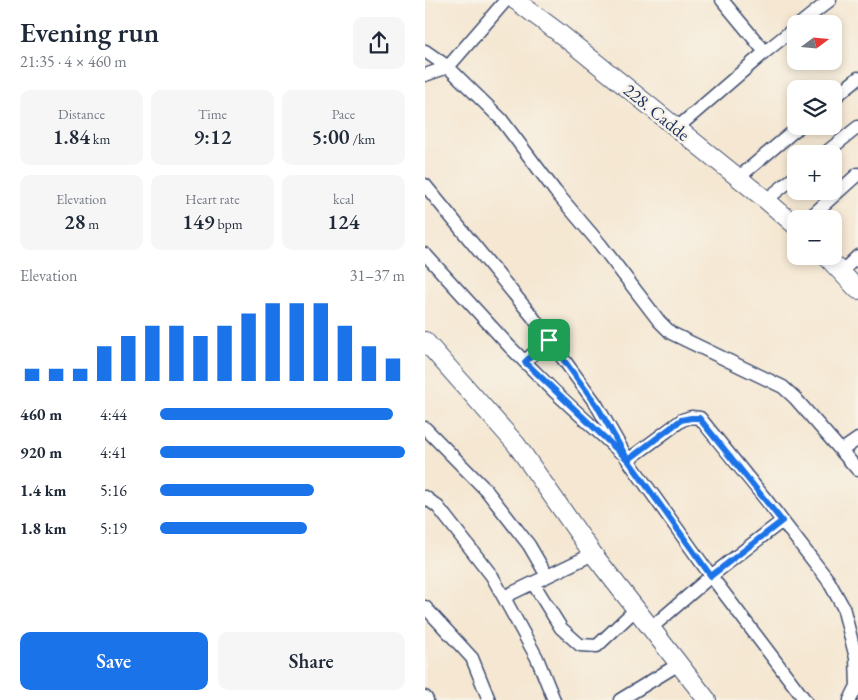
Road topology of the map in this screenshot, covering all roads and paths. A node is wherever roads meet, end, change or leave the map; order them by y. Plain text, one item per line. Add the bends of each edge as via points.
1 (506, 0) edge
2 (515, 0) edge
3 (722, 0) edge
4 (830, 0) edge
5 (811, 15) edge
6 (787, 34) edge
7 (425, 51) edge
8 (765, 52) junction
9 (448, 67) junction
10 (425, 75) edge
11 (858, 78) edge
12 (842, 91) edge
13 (858, 127) edge
14 (677, 128) junction
15 (789, 135) edge
16 (835, 145) edge
17 (858, 174) edge
18 (738, 178) junction
19 (787, 183) edge
20 (425, 185) edge
21 (766, 200) junction
22 (818, 210) edge
23 (787, 218) edge
24 (425, 254) edge
25 (858, 256) edge
26 (834, 265) edge
27 (841, 272) junction
28 (858, 290) edge
29 (549, 340) junction
30 (425, 341) edge
31 (525, 362) junction
32 (425, 428) edge
33 (858, 439) edge
34 (842, 450) junction
35 (628, 460) junction
36 (858, 470) edge
37 (425, 497) edge
38 (782, 521) junction
39 (593, 554) junction
40 (547, 576) junction
41 (711, 576) junction
42 (533, 583) junction
43 (503, 597) junction
44 (425, 607) edge
45 (636, 608) junction
46 (651, 628) junction
47 (679, 664) junction
48 (425, 696) edge
49 (427, 700) edge
50 (489, 700) edge
51 (554, 700) edge
52 (620, 700) edge
53 (707, 700) edge
54 (805, 700) edge
55 (850, 700) edge

1 - 9 street
2 - 14 street, 228. Cadde
3 - 8 street
4 - 5 street
6 - 8 street
7 - 9 street
8 - 14 street
9 - 10 street
9 - 34 street via 501,119 659,322 671,333 783,387
11 - 12 street
13 - 16 street
14 - 18 street, 228. Cadde
15 - 18 street
17 - 22 street
18 - 21 street, 228. Cadde
19 - 21 street
20 - 29 street
21 - 23 street, 228. Cadde
24 - 31 street
25 - 27 street
26 - 27 street
27 - 28 street
29 - 31 street
29 - 35 street via 596,404
30 - 39 street via 516,444
31 - 35 street
32 - 40 street via 486,490 529,545
33 - 34 street
34 - 36 street
35 - 38 street via 681,420 699,418
35 - 41 street
37 - 43 street via 438,507 492,576
38 - 41 street
38 - 55 street via 828,580 843,607 856,658 857,686
39 - 40 street
39 - 45 street
40 - 42 street
41 - 46 street
41 - 54 street
42 - 43 street
42 - 45 street via 561,628 580,645 597,646
43 - 51 street via 537,658
44 - 50 street via 472,658
45 - 46 street
46 - 47 street
47 - 52 street
47 - 53 street
48 - 49 street

